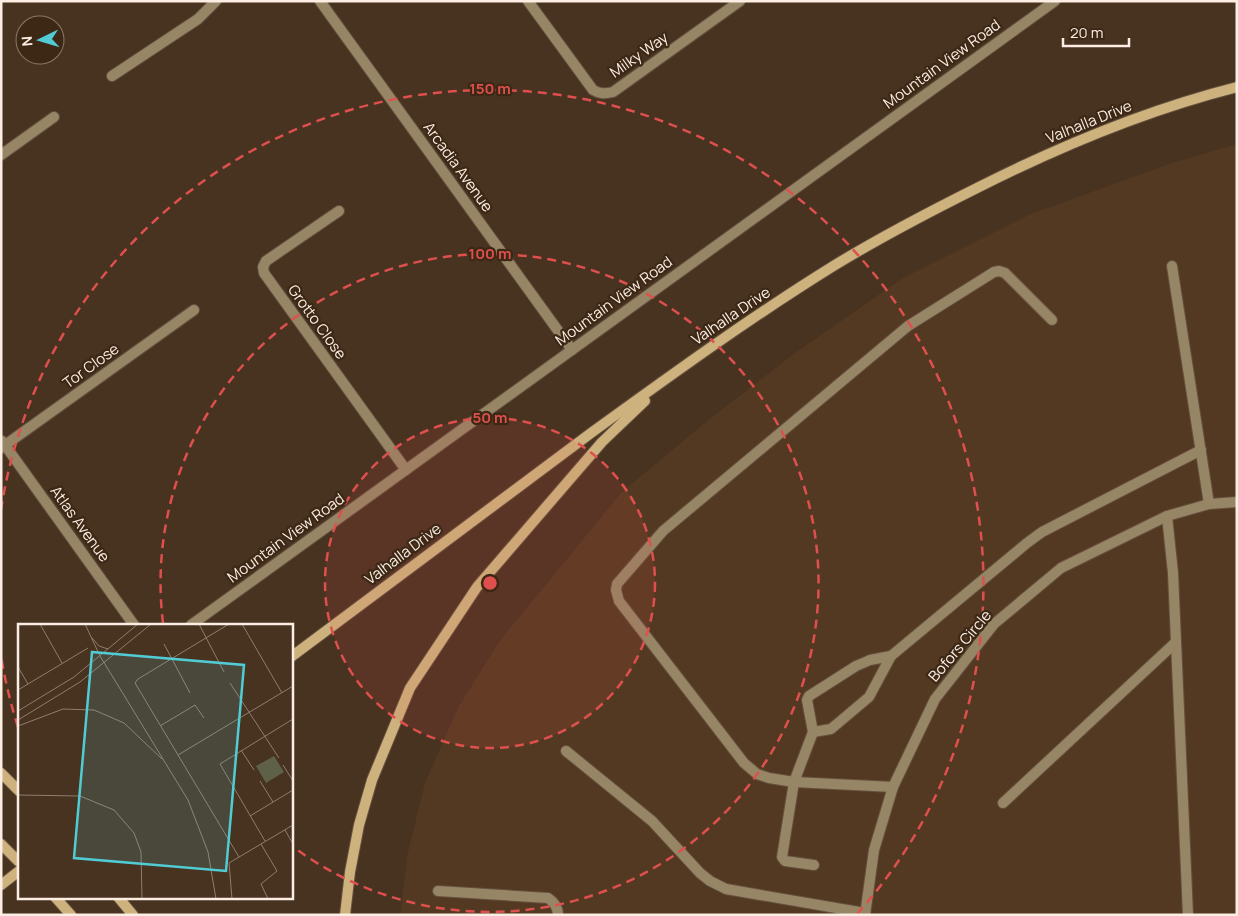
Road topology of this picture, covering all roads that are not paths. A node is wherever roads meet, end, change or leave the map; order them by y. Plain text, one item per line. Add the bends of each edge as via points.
1 (216, 1) edge
2 (320, 1) edge
3 (528, 1) edge
4 (740, 1) edge
5 (1054, 1) edge
6 (112, 76) dead end
7 (1237, 87) edge
8 (54, 117) dead end
9 (1, 155) edge
10 (340, 211) dead end
11 (1172, 266) dead end
12 (194, 310) dead end
13 (1052, 320) dead end
14 (572, 350) junction
15 (676, 371) junction
16 (2, 445) edge
17 (1201, 450) junction
18 (406, 470) junction
19 (1237, 502) edge
20 (1209, 504) junction
21 (1168, 516) junction
22 (133, 624) edge
23 (192, 624) edge
24 (1175, 643) junction
25 (292, 656) edge
26 (891, 656) junction
27 (813, 732) junction
28 (566, 751) dead end
29 (1, 774) edge
30 (794, 782) junction
31 (893, 787) junction
32 (18, 790) edge
33 (1003, 803) dead end
34 (1, 844) edge
35 (18, 861) edge
36 (814, 865) dead end
37 (18, 872) edge
38 (1, 885) edge
39 (438, 891) dead end
40 (56, 898) edge
41 (119, 898) edge
42 (865, 914) edge
43 (71, 915) edge
44 (133, 915) edge
45 (345, 915) edge
46 (558, 915) edge
47 (1188, 915) edge

1 - 6 street via 198,19
2 - 14 street, Arcadia Avenue
3 - 4 street, Milky Way via 593,90 602,94 612,92
5 - 14 street, Mountain View Road
7 - 15 main road, Valhalla Drive via 1134,119 1020,166 837,264
8 - 9 street
10 - 18 street, Grotto Close via 266,261 264,273
11 - 17 street
12 - 16 street, Tor Close
13 - 30 street via 1005,273 994,272 908,326 663,531 617,584 619,601 744,763 757,774
14 - 18 street, Mountain View Road
15 - 25 main road, Valhalla Drive
15 - 45 main road via 602,442 477,587 410,688 372,780 350,872
16 - 22 street, Atlas Avenue
17 - 20 street
17 - 26 street via 1042,532
18 - 23 street, Mountain View Road
19 - 20 street, Bofors Circle
20 - 21 street, Bofors Circle
21 - 24 street
21 - 31 street, Bofors Circle via 1061,568 994,624 935,699
24 - 33 street
24 - 47 street
26 - 27 street via 869,697 832,729
26 - 27 street via 856,666 809,696
27 - 30 street
28 - 42 street via 652,821 710,881 726,889
29 - 32 main road
30 - 31 street
30 - 36 street via 782,857 785,861
31 - 42 street, Bofors Circle via 874,850
34 - 35 main road
37 - 38 main road
39 - 46 street via 548,898 558,909
40 - 43 main road
41 - 44 main road

